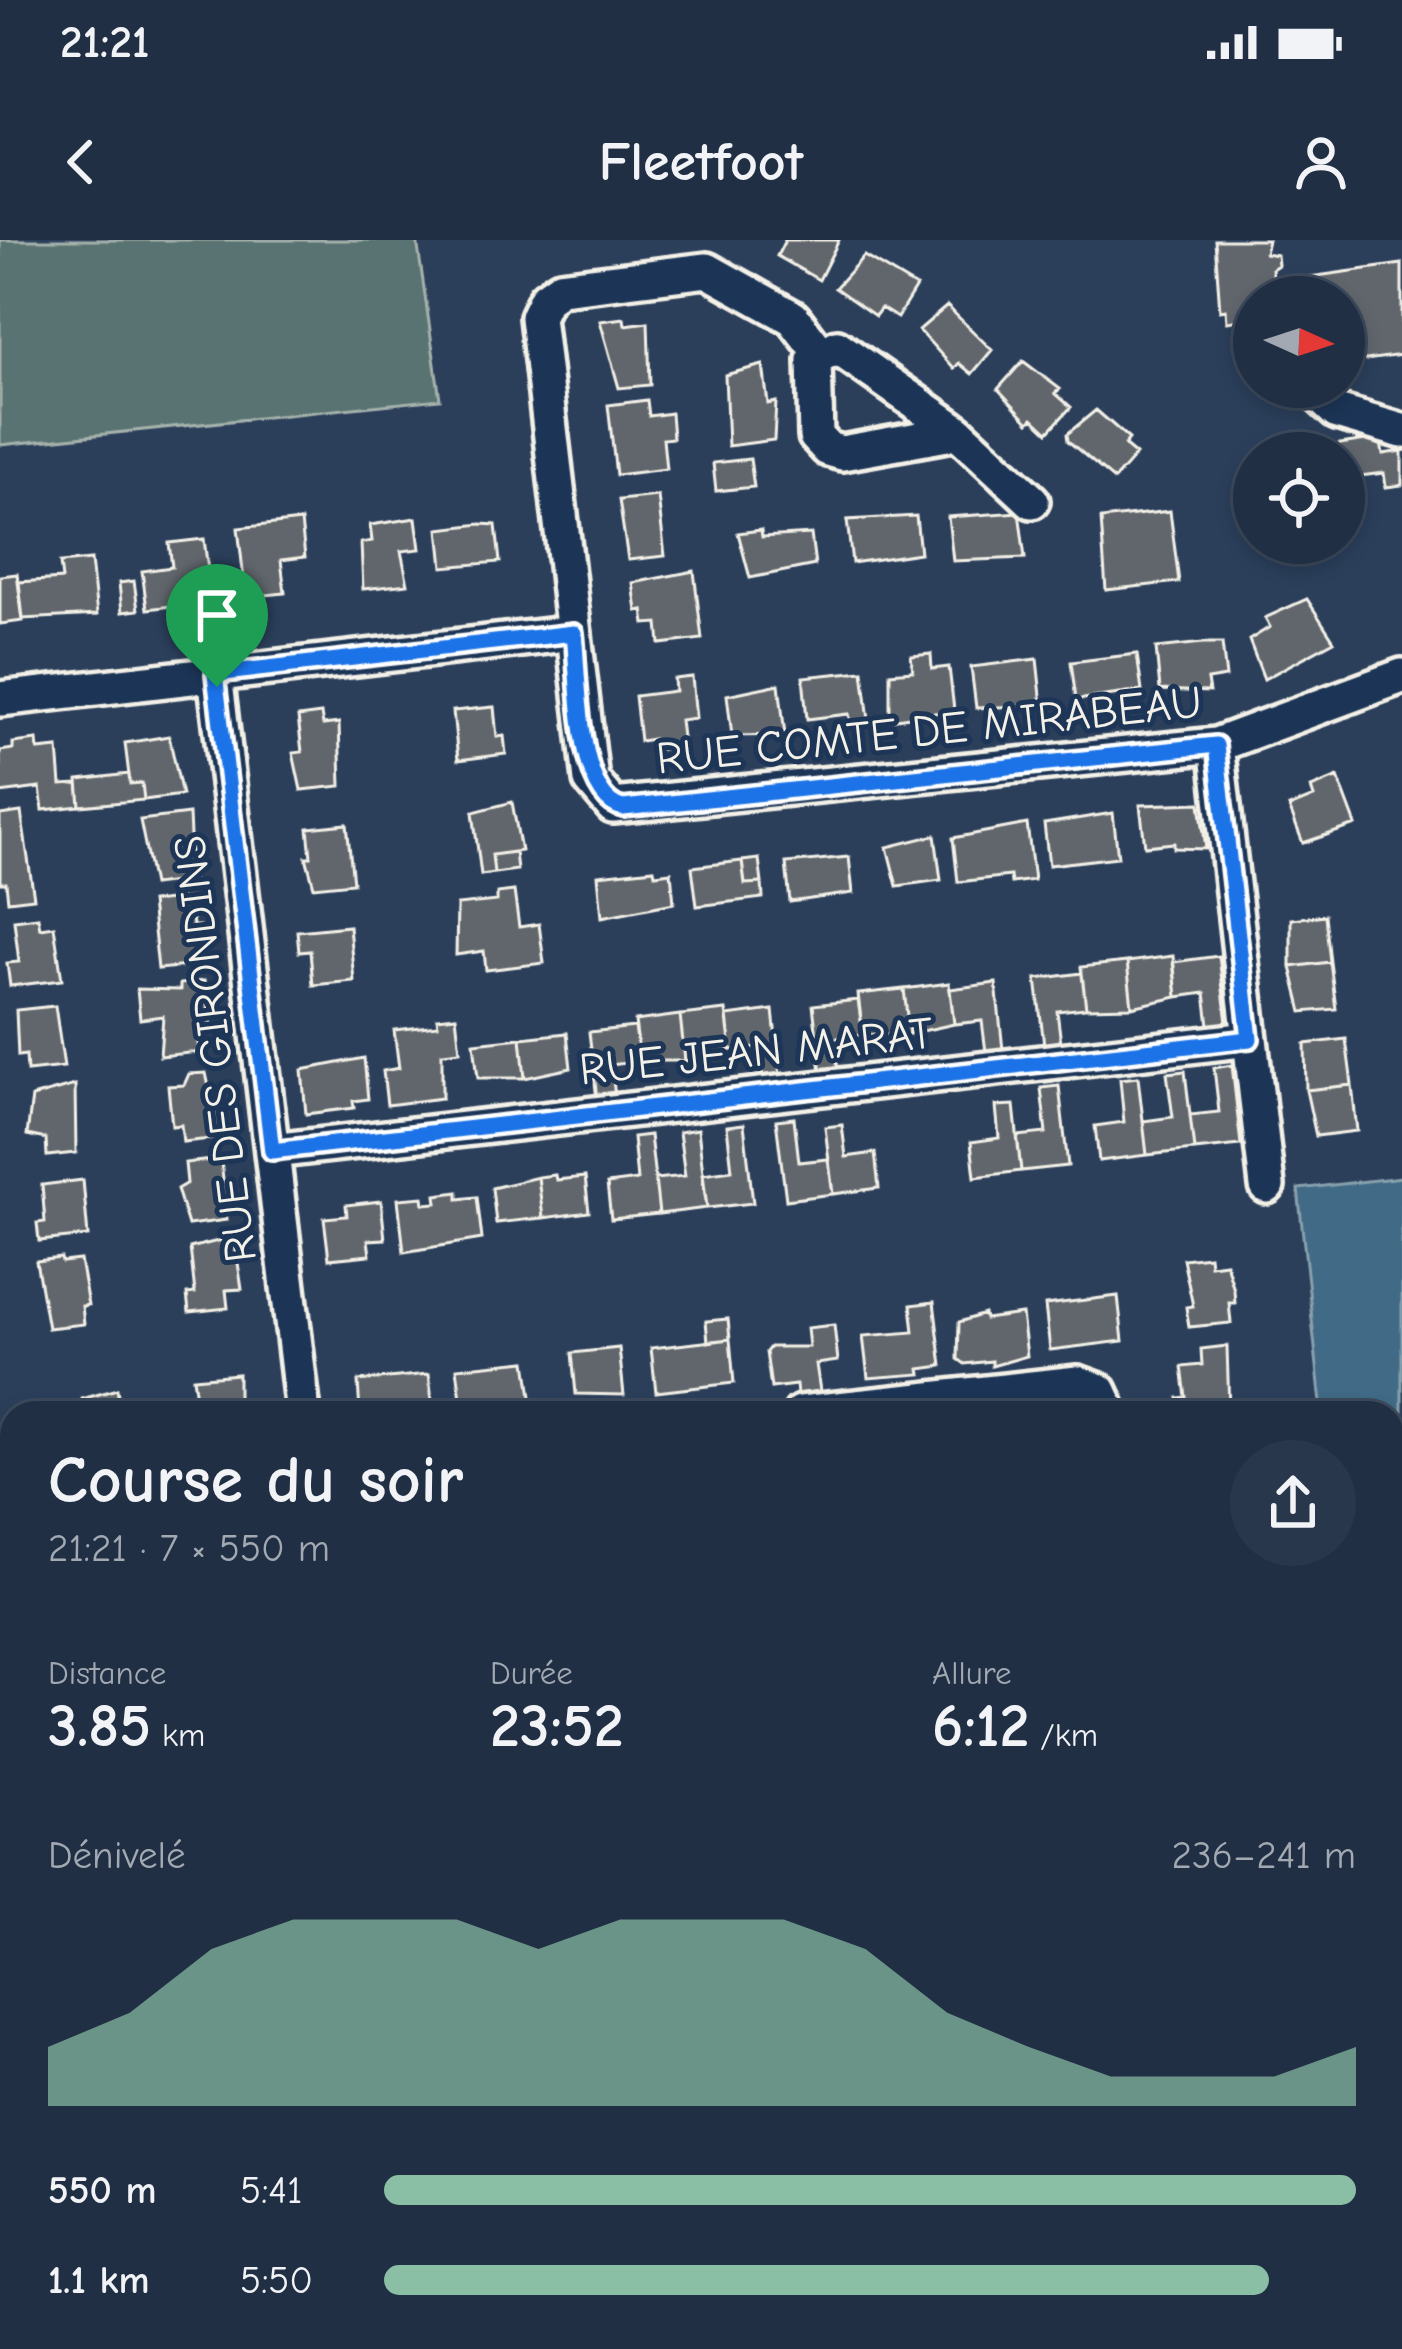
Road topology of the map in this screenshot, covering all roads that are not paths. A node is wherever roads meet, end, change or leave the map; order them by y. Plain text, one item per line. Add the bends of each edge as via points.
1 (820, 353) junction
2 (1333, 408) edge
3 (1402, 431) edge
4 (958, 432) junction
5 (1032, 501) dead end
6 (574, 633) junction
7 (215, 674) junction
8 (1402, 676) edge
9 (0, 699) edge
10 (1216, 745) junction
11 (1250, 1039) junction
12 (272, 1151) junction
13 (1267, 1186) dead end
14 (302, 1401) edge
15 (912, 1401) edge
16 (1105, 1401) edge

1 - 4 street via 837,347
1 - 4 street via 811,369 816,436 828,449
1 - 6 street via 793,319 707,270 560,288 545,298 538,317
2 - 3 street
4 - 5 street
6 - 7 street
6 - 10 street, RUE COMTE DE MIRABEAU via 591,780 604,801 623,808
7 - 9 street
7 - 12 street, RUE DES GIRONDINS
8 - 10 street, RUE COMTE DE MIRABEAU
10 - 11 street
11 - 12 street, RUE JEAN MARAT
11 - 13 street
12 - 14 street, RUE DES GIRONDINS
15 - 16 street via 1078,1383

